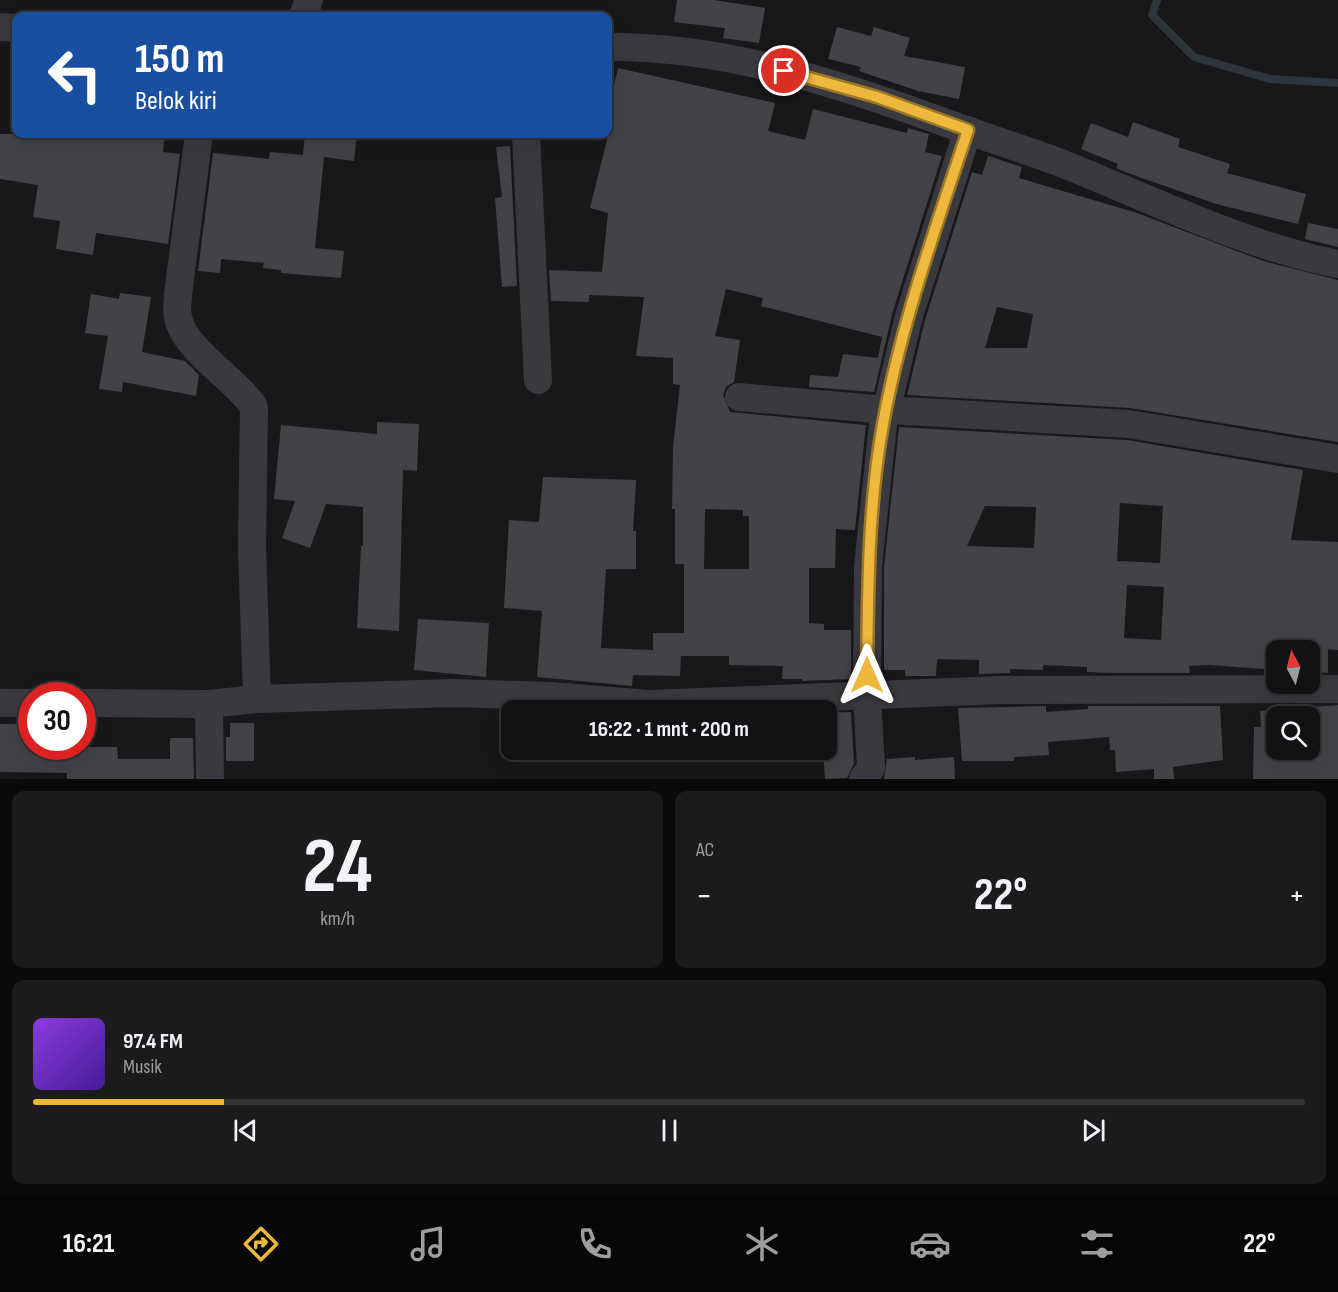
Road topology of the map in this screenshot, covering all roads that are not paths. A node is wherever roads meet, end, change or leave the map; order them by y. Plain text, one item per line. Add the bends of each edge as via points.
1 (612, 47) edge
2 (968, 130) junction
3 (198, 138) edge
4 (526, 138) edge
5 (1338, 264) edge
6 (538, 380) dead end
7 (739, 397) dead end
8 (887, 410) junction
9 (1338, 459) edge
10 (1338, 689) edge
11 (867, 696) junction
12 (257, 699) junction
13 (18, 703) edge
14 (96, 703) edge
15 (0, 704) edge
16 (209, 704) junction
17 (210, 779) edge
18 (863, 779) edge

1 - 2 street via 686,51 805,75
2 - 5 street via 1289,254
2 - 8 street via 909,316
3 - 12 street via 178,319 212,365 246,394 254,407 252,547
4 - 6 street
7 - 8 street
8 - 9 street via 1129,424
8 - 11 street via 868,566
10 - 11 street via 1025,689
11 - 12 street via 648,704 453,693
11 - 18 street via 871,768
12 - 16 street
13 - 15 street
14 - 16 street
16 - 17 street

